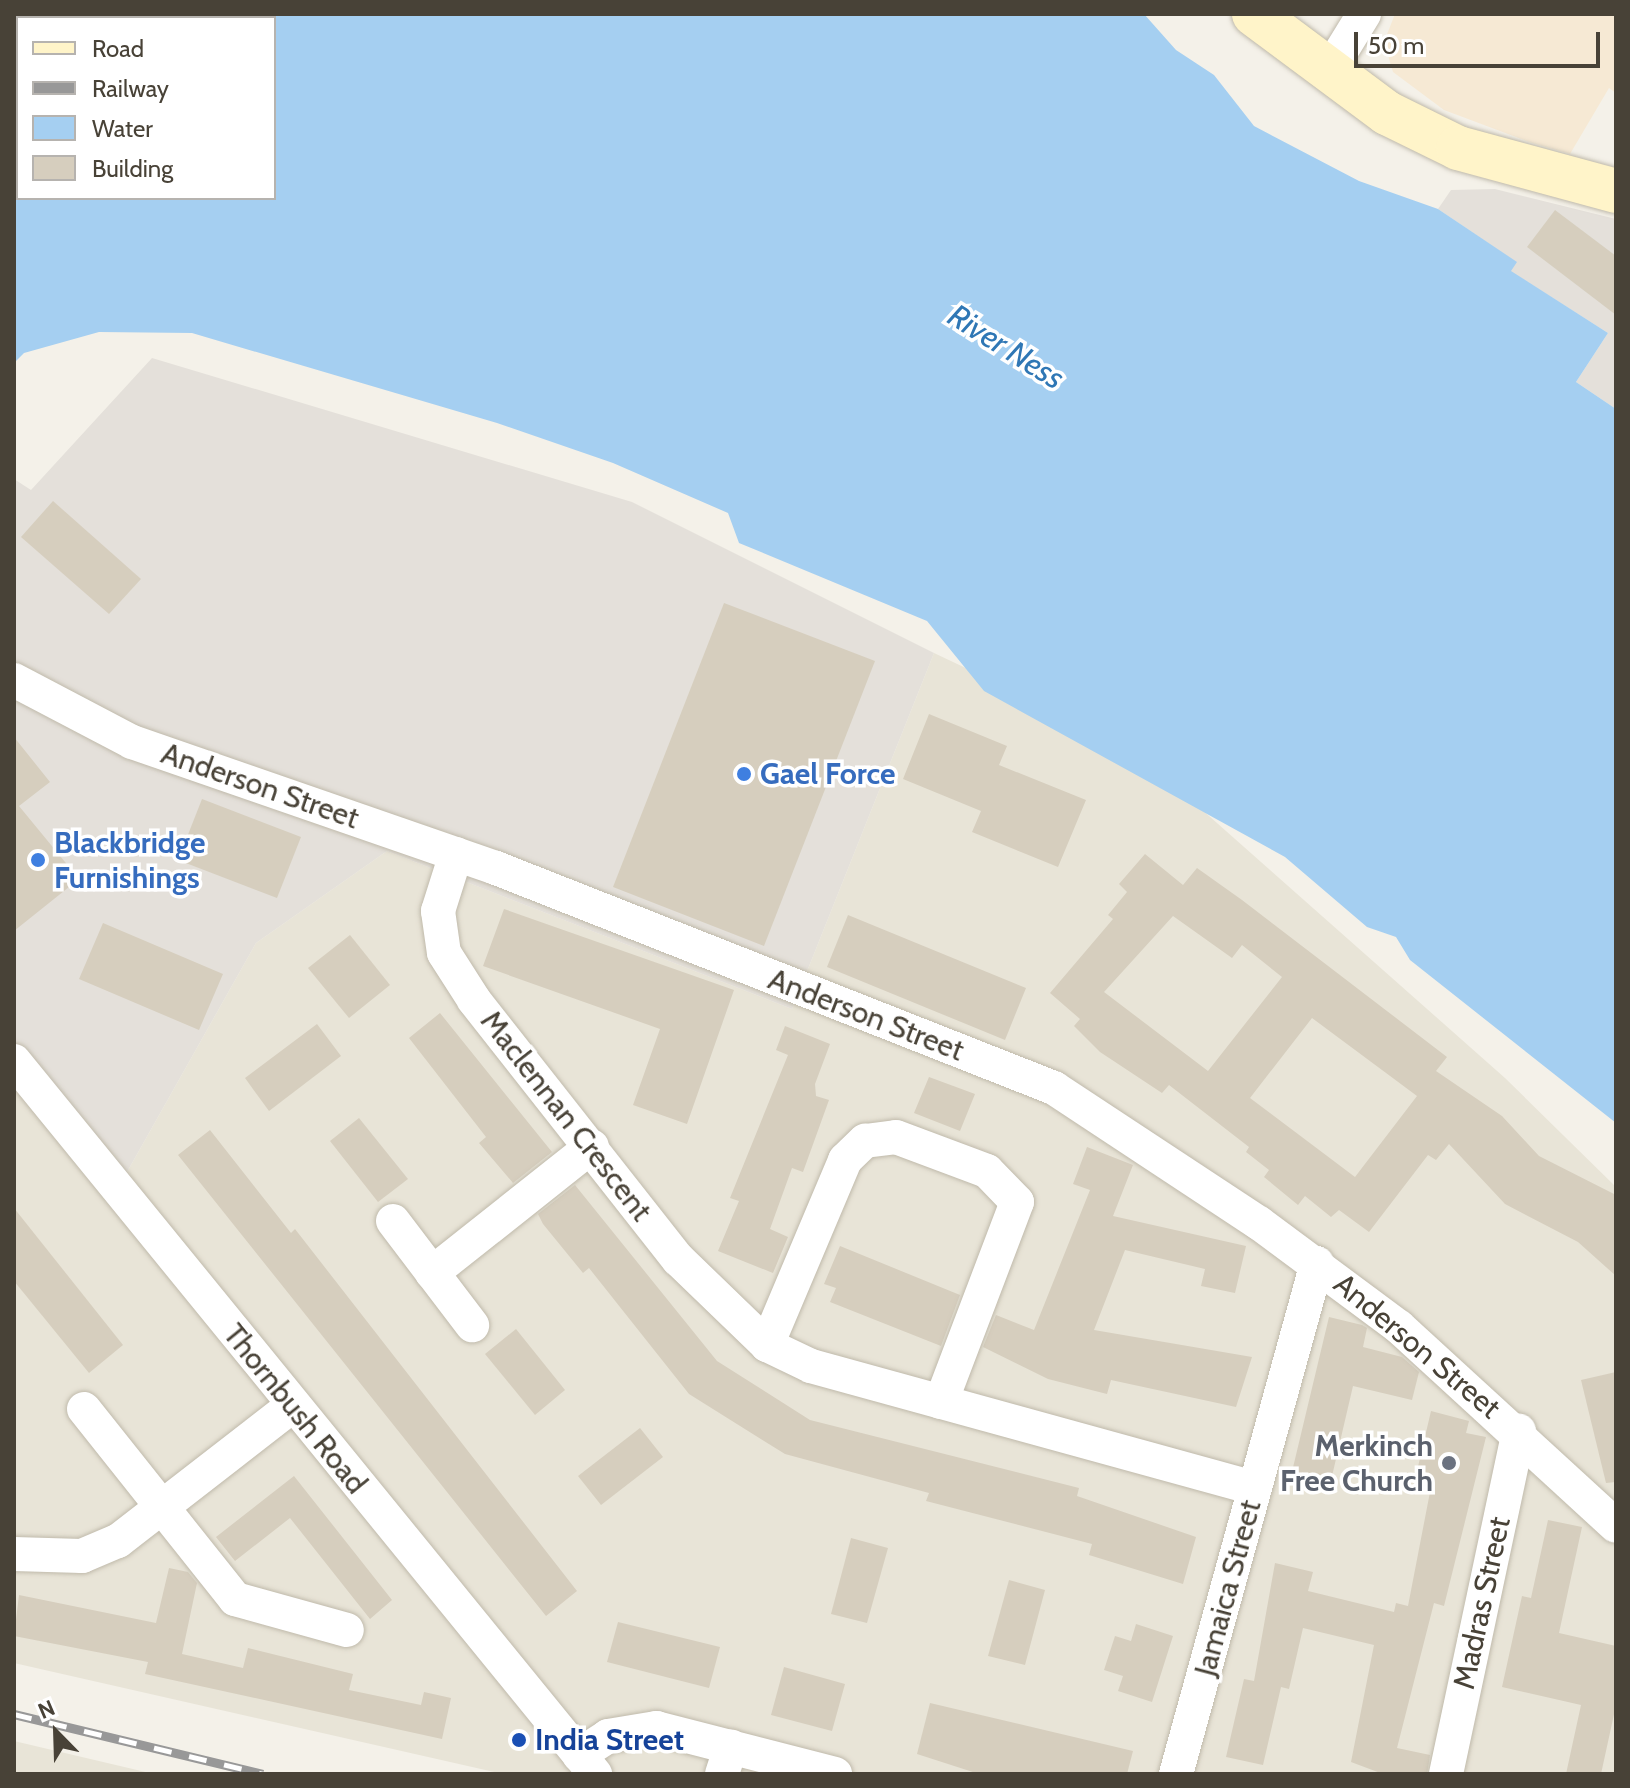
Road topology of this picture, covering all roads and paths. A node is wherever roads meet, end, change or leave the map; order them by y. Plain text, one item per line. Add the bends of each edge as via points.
1 (1254, 14) edge
2 (1364, 14) edge
3 (1329, 71) junction
4 (1616, 191) edge
5 (14, 680) edge
6 (456, 854) junction
7 (14, 1061) edge
8 (592, 1146) junction
9 (393, 1221) dead end
10 (1317, 1263) junction
11 (432, 1273) junction
12 (472, 1325) dead end
13 (767, 1345) junction
14 (941, 1402) junction
15 (292, 1406) junction
16 (84, 1409) dead end
17 (1519, 1431) junction
18 (1255, 1488) junction
19 (161, 1506) junction
20 (1616, 1526) edge
21 (14, 1554) edge
22 (347, 1630) dead end
23 (727, 1760) edge
24 (587, 1765) edge
25 (835, 1774) edge
26 (1176, 1774) edge
27 (1446, 1774) edge

1 - 3 street
2 - 3 street
3 - 4 street via 1387,113 1458,148
5 - 6 street, Anderson Street via 132,742
6 - 8 street, Maclennan Crescent via 438,911 444,953 474,1000
6 - 10 street, Anderson Street via 1054,1088
7 - 15 street, Thornbush Road
8 - 11 street
8 - 13 street, Maclennan Crescent via 678,1259
9 - 11 street
10 - 17 street, Anderson Street
10 - 18 street, Jamaica Street
11 - 12 street
13 - 14 street, Maclennan Crescent via 811,1366
13 - 14 street via 845,1160 865,1141 896,1137 987,1171 1017,1202
14 - 18 street, Maclennan Crescent
15 - 19 street
15 - 24 street, Thornbush Road
16 - 19 street
17 - 20 street, Anderson Street
17 - 27 street, Madras Street
18 - 26 street, Jamaica Street
19 - 21 street via 118,1541 82,1556
19 - 22 street via 235,1599
23 - 24 street, Thornbush Road via 632,1728
23 - 25 street

